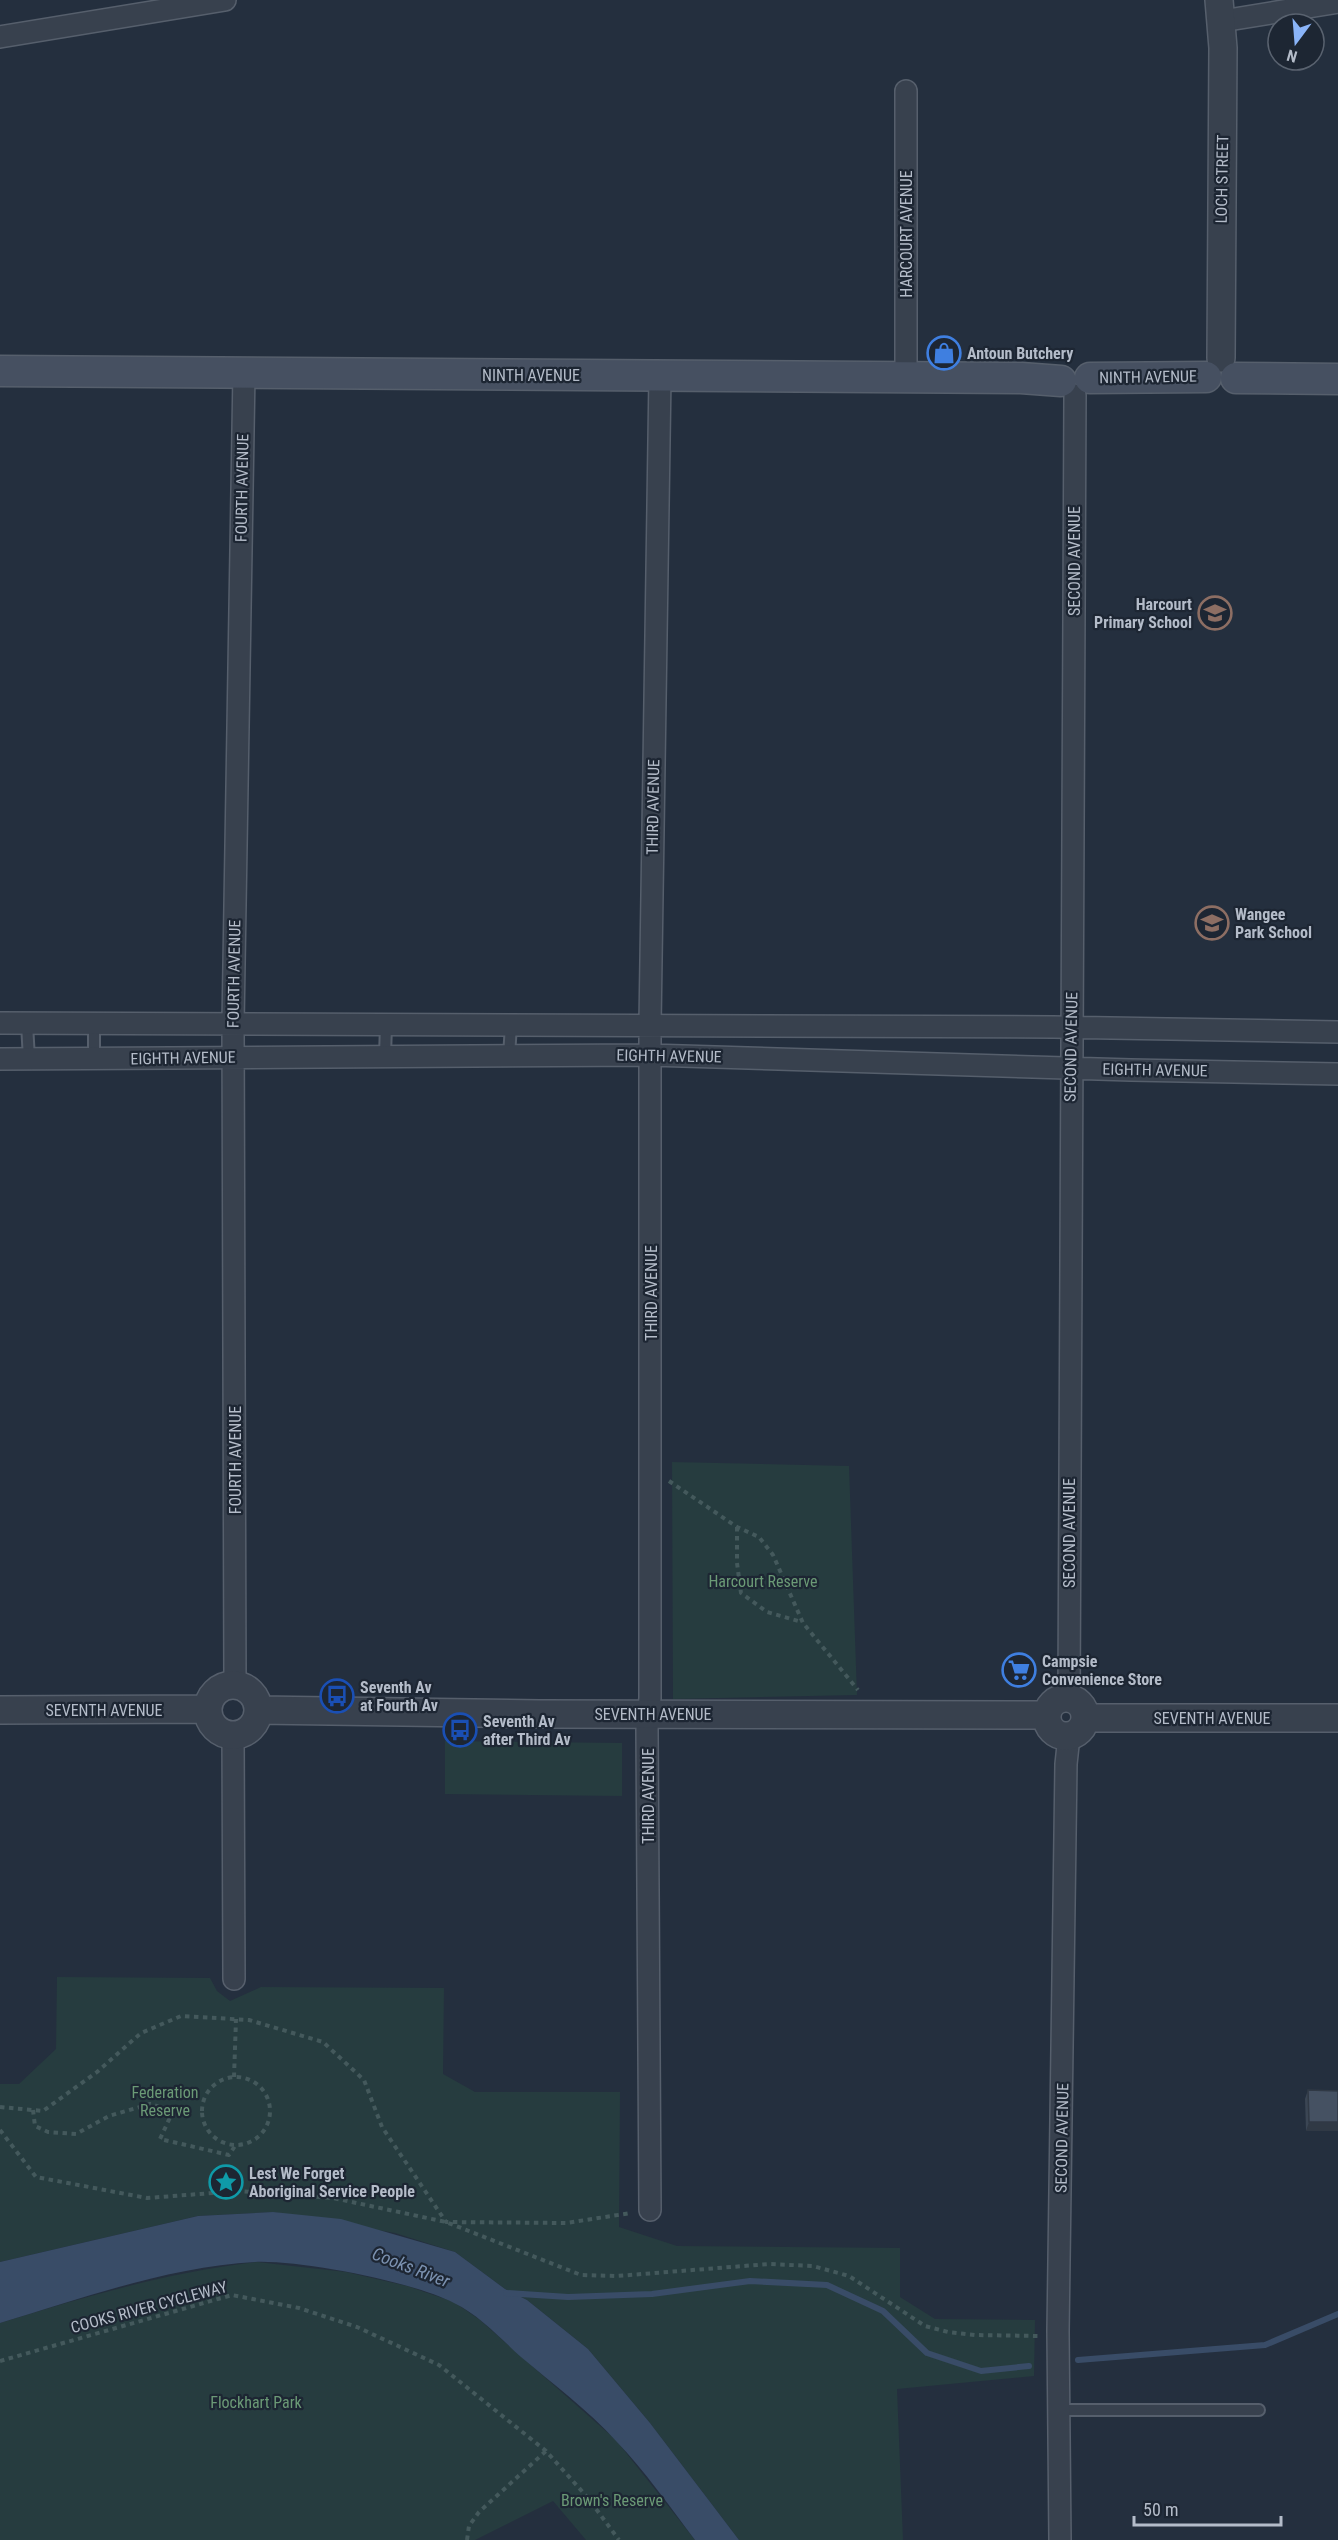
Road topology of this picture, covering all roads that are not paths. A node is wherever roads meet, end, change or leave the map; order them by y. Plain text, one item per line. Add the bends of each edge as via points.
1 (225, 0) edge
2 (1338, 2) edge
3 (1221, 11) edge
4 (0, 34) edge
5 (906, 91) dead end
6 (0, 371) edge
7 (1221, 371) junction
8 (244, 372) junction
9 (660, 375) junction
10 (906, 378) junction
11 (1338, 379) edge
12 (1075, 385) junction
13 (0, 1023) edge
14 (27, 1023) junction
15 (94, 1024) junction
16 (233, 1024) junction
17 (386, 1025) junction
18 (511, 1025) junction
19 (650, 1025) junction
20 (1071, 1027) junction
21 (1338, 1032) edge
22 (650, 1055) junction
23 (385, 1056) junction
24 (509, 1056) junction
25 (234, 1057) junction
26 (0, 1059) edge
27 (29, 1059) junction
28 (94, 1059) junction
29 (1071, 1068) junction
30 (1338, 1074) edge
31 (236, 1685) junction
32 (208, 1709) junction
33 (0, 1710) edge
34 (258, 1710) junction
35 (649, 1713) junction
36 (1075, 1717) junction
37 (1338, 1718) edge
38 (233, 1734) junction
39 (234, 1978) dead end
40 (650, 2210) road end
41 (1059, 2410) junction
42 (1259, 2410) dead end
43 (1060, 2540) edge

1 - 4 street
2 - 3 street
3 - 7 street, LOCH STREET
5 - 10 street, HARCOURT AVENUE
6 - 8 main road, NINTH AVENUE
7 - 11 main road, NINTH AVENUE
7 - 12 main road, NINTH AVENUE
8 - 9 main road, NINTH AVENUE
8 - 16 street, FOURTH AVENUE
9 - 10 main road, NINTH AVENUE
9 - 19 street, THIRD AVENUE
10 - 12 main road, NINTH AVENUE via 1021,378
12 - 20 street, SECOND AVENUE
13 - 14 street, EIGHTH AVENUE
14 - 15 street, EIGHTH AVENUE
14 - 27 lane
15 - 16 street, EIGHTH AVENUE
15 - 28 lane
16 - 17 street, EIGHTH AVENUE
16 - 25 street, FOURTH AVENUE
17 - 18 street, EIGHTH AVENUE
17 - 23 lane
18 - 19 street, EIGHTH AVENUE
18 - 24 lane
19 - 20 street, EIGHTH AVENUE
19 - 22 street, THIRD AVENUE
20 - 21 street, EIGHTH AVENUE
20 - 29 street, SECOND AVENUE
22 - 24 street, EIGHTH AVENUE
22 - 29 street, EIGHTH AVENUE
22 - 35 street, THIRD AVENUE
23 - 24 street, EIGHTH AVENUE
23 - 25 street, EIGHTH AVENUE
25 - 28 street, EIGHTH AVENUE
25 - 31 street, FOURTH AVENUE
26 - 27 street, EIGHTH AVENUE
27 - 28 street, EIGHTH AVENUE
29 - 30 street, EIGHTH AVENUE
29 - 36 street, SECOND AVENUE
31 - 32 street via 220,1689
31 - 34 street via 249,1690
32 - 33 street, SEVENTH AVENUE
32 - 38 street via 218,1730
34 - 35 street, SEVENTH AVENUE
34 - 38 street via 248,1730
35 - 36 street, SEVENTH AVENUE via 1047,1716 1052,1729 1060,1735
35 - 40 street, THIRD AVENUE
36 - 37 street, SEVENTH AVENUE
36 - 41 street, SECOND AVENUE via 1066,1756
38 - 39 street
41 - 42 lane
41 - 43 street, SECOND AVENUE

